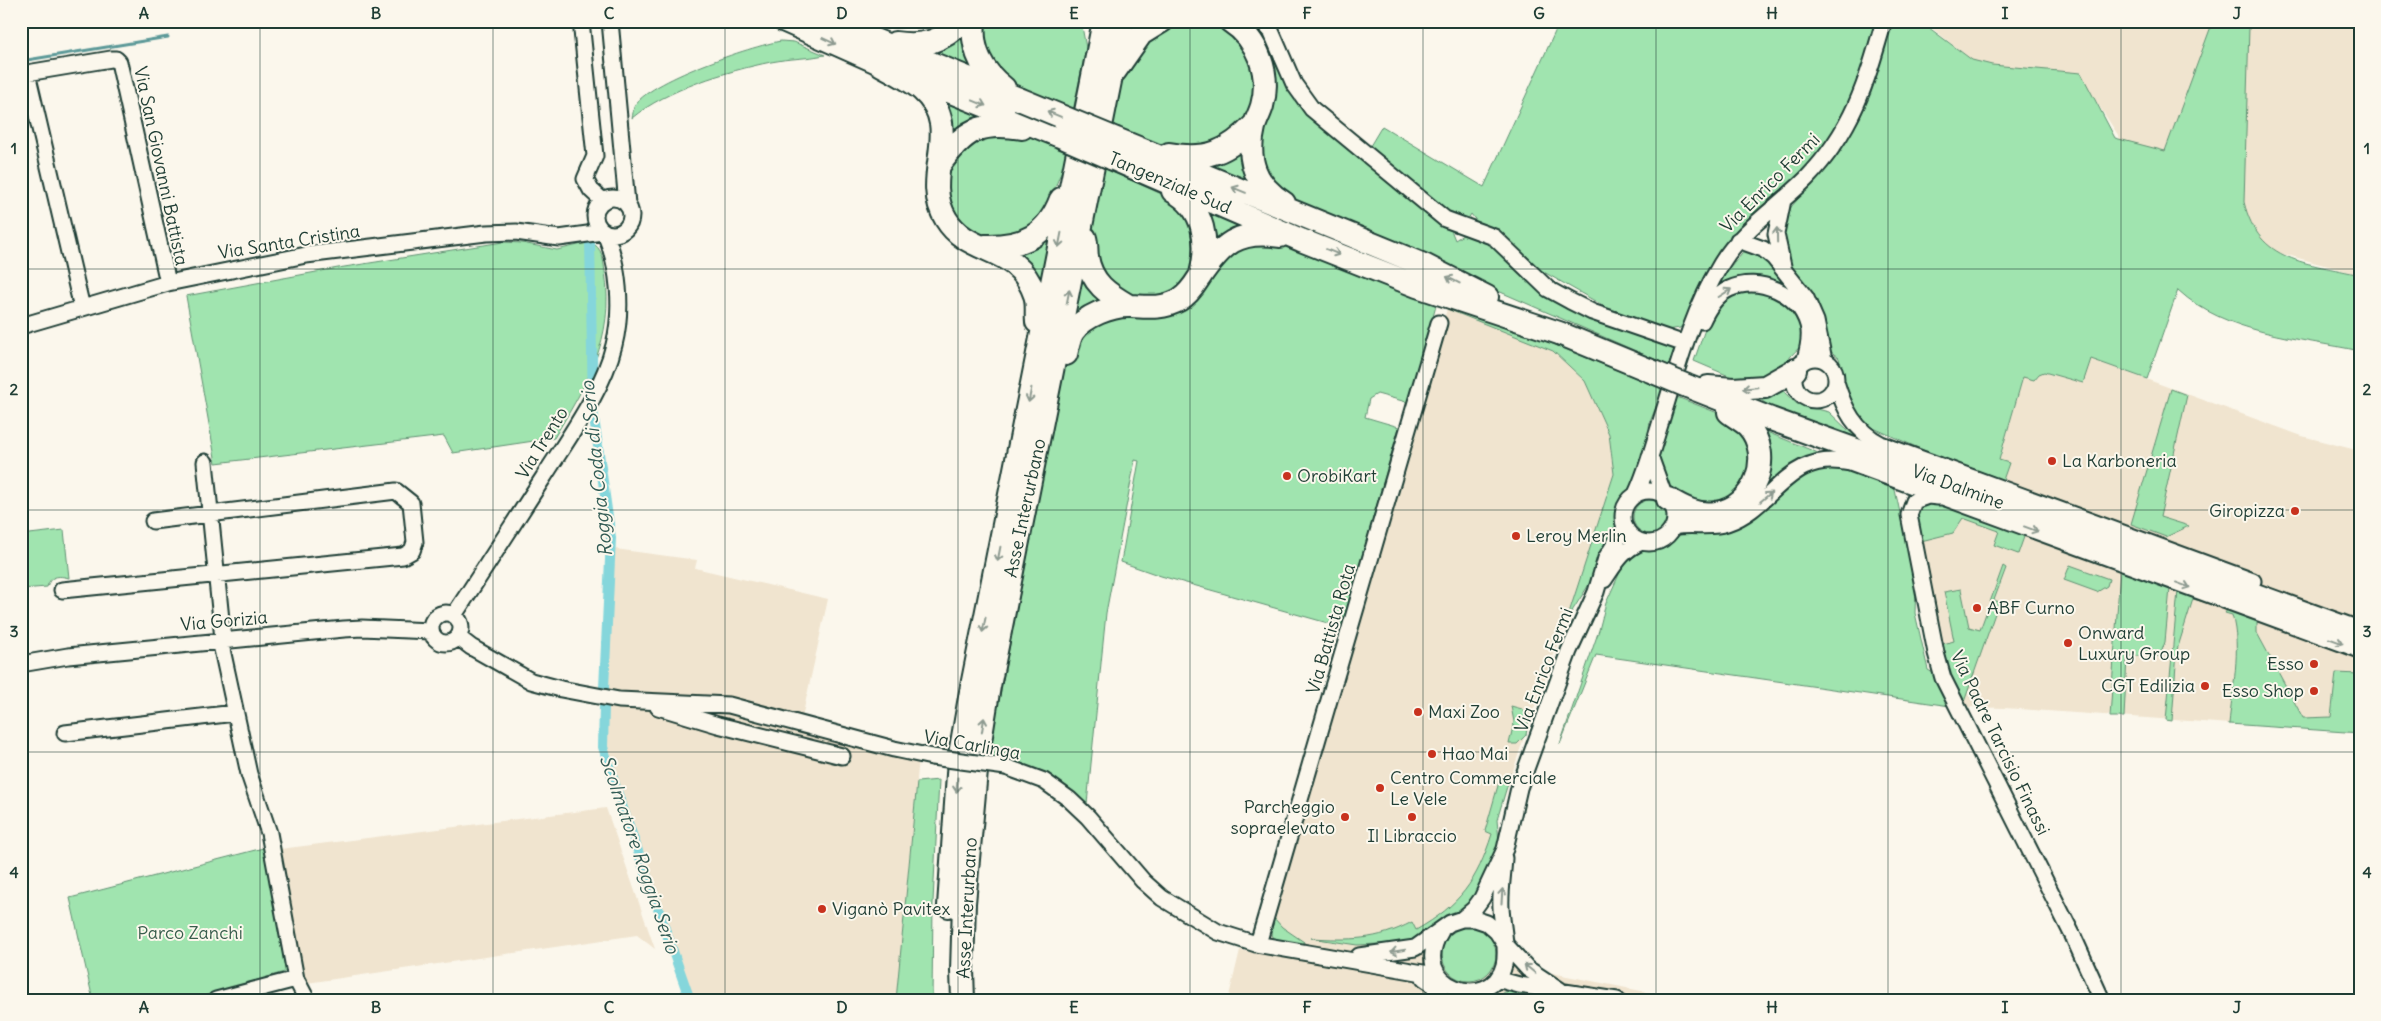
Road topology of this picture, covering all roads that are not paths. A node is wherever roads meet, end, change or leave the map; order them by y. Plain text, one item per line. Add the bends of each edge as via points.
1 (581, 21) edge
2 (610, 21) edge
3 (785, 21) edge
4 (828, 21) edge
5 (962, 21) edge
6 (974, 21) edge
7 (1090, 21) edge
8 (1104, 21) edge
9 (1122, 21) edge
10 (1162, 21) edge
11 (1230, 21) edge
12 (1262, 21) edge
13 (1884, 21) edge
14 (876, 51) junction
15 (1097, 56) junction
16 (24, 74) edge
17 (1111, 76) junction
18 (1019, 99) junction
19 (1254, 125) junction
20 (1060, 136) junction
21 (1113, 148) junction
22 (1076, 157) junction
23 (940, 164) junction
24 (623, 170) junction
25 (1782, 200) junction
26 (626, 204) junction
27 (601, 215) junction
28 (1081, 227) junction
29 (1333, 229) junction
30 (623, 232) junction
31 (1301, 240) junction
32 (1738, 240) junction
33 (979, 245) junction
34 (1784, 270) junction
35 (617, 274) junction
36 (1200, 277) junction
37 (168, 283) junction
38 (1129, 306) junction
39 (82, 308) junction
40 (1439, 323) dead end
41 (21, 326) edge
42 (1559, 333) junction
43 (1685, 344) junction
44 (1047, 354) junction
45 (1824, 360) junction
46 (1800, 365) junction
47 (1836, 382) junction
48 (1687, 386) junction
49 (1813, 400) junction
50 (1729, 412) junction
51 (1857, 426) junction
52 (1650, 456) junction
53 (205, 462) dead end
54 (1850, 463) junction
55 (1636, 494) junction
56 (1666, 497) junction
57 (1953, 500) junction
58 (210, 514) junction
59 (153, 521) dead end
60 (1673, 527) junction
61 (1625, 528) junction
62 (1642, 542) junction
63 (216, 574) junction
64 (2254, 581) joint
65 (62, 590) dead end
66 (1596, 592) junction
67 (454, 615) junction
68 (2360, 620) edge
69 (431, 631) junction
70 (2360, 633) edge
71 (458, 637) junction
72 (221, 640) junction
73 (2360, 650) edge
74 (21, 664) edge
75 (642, 702) junction
76 (234, 713) junction
77 (65, 733) dead end
78 (842, 756) dead end
79 (1505, 849) junction
80 (1462, 919) junction
81 (1441, 931) junction
82 (1504, 943) junction
83 (1256, 944) junction
84 (1342, 958) junction
85 (1409, 970) junction
86 (296, 978) junction
87 (1487, 989) edge
88 (1560, 990) junction
89 (1446, 991) edge
90 (217, 1000) edge
91 (307, 1000) edge
92 (948, 1000) edge
93 (963, 1000) edge
94 (1617, 1000) edge
95 (2102, 1000) edge

1 - 27 street via 594,145 592,165 585,179
2 - 24 street
3 -> 14 highway, Tangenziale Sud
4 - 14 highway, Tangenziale Sud
5 - 14 highway via 954,30 936,40
6 - 18 highway via 973,32 981,65 995,81
7 - 15 highway
8 - 15 highway, Asse Interurbano
9 - 17 highway, Asse Interurbano
10 - 17 highway via 1141,34
11 - 19 highway via 1250,38 1264,66 1264,96
12 - 43 street via 1272,31 1294,84 1312,109 1446,219 1494,237 1548,289 1570,302
13 - 25 street, Via Enrico Fermi via 1868,79 1849,123 1806,179
14 - 18 highway, Tangenziale Sud
14 -> 20 highway, Tangenziale Sud
14 - 23 highway via 936,106 944,127
15 - 22 highway, Asse Interurbano
16 - 37 street, Via San Giovanni Battista via 116,59 119,62
16 - 39 street
17 - 28 highway, Asse Interurbano
21 -> 18 highway, Tangenziale Sud, bridge
19 - 21 highway via 1236,143 1206,156
19 - 29 highway via 1251,160 1264,185 1281,201
20 - 21 highway, Tangenziale Sud, bridge
20 - 23 highway via 1020,128 979,127 952,147
29 -> 21 highway, Tangenziale Sud
21 - 31 highway, Tangenziale Sud
21 - 36 highway via 1178,194 1195,210 1205,233
22 - 33 highway via 1056,212 1044,229 1020,242 1001,246
22 -> 44 highway, Asse Interurbano
23 - 33 highway via 936,187 946,219 962,236
24 - 26 street
24 - 27 street
25 - 32 street, Via Enrico Fermi
34 -> 25 street via 1776,234
26 - 27 street via 618,199
26 - 30 street, Via Trento via 631,219
27 - 30 street via 614,235
27 - 35 street, Via Trento
27 - 37 street, Via Santa Cristina via 569,236 549,238 516,232 466,236 306,255
28 - 38 highway via 1092,277 1107,292
44 -> 28 highway, Asse Interurbano
42 -> 29 highway, Tangenziale Sud via 1426,266
30 - 35 street, Via Trento
31 - 36 highway via 1262,233 1241,237 1223,248
31 -> 42 highway, Tangenziale Sud via 1417,286
32 - 34 street via 1763,249
32 - 43 street, Via Enrico Fermi via 1706,292
33 - 44 highway via 1006,258 1025,273 1036,297
34 - 45 street via 1812,310
35 - 67 street, Via Trento via 615,344 597,386 577,424
36 - 38 highway via 1188,293 1170,304 1150,308
37 - 39 street, Via Santa Cristina
38 - 44 highway via 1102,312 1080,324 1072,333 1066,354
39 - 41 street, Via Santa Cristina
40 - 83 street, Via Battista Rota
42 - 48 highway, Via Dalmine, bridge
43 -> 46 street via 1716,299 1739,286 1761,285 1785,294 1802,313 1808,326 1809,344
43 - 52 street, Via Enrico Fermi
44 -> 92 highway, Asse Interurbano via 972,686 959,760 949,904
93 -> 44 highway, Asse Interurbano via 964,903 977,760
45 - 46 street via 1818,358
45 - 47 street via 1834,369
46 -> 48 highway via 1765,387 1733,390
46 - 49 street via 1793,377 1796,390 1806,399
47 - 49 street via 1825,397
47 - 51 street via 1845,410
48 - 50 highway via 1700,400
48 - 70 highway, Via Dalmine
49 - 51 street via 1832,405
50 - 54 highway via 1807,442
50 - 56 highway via 1748,426 1759,449 1758,470 1750,493 1730,509 1716,513 1700,513
51 - 64 street via 1890,448
52 - 55 street, Via Enrico Fermi
52 - 56 street
53 - 58 street
54 - 57 street
60 -> 54 street via 1727,523 1808,465 1837,460
55 - 56 street via 1650,491
55 - 61 street, Via Enrico Fermi via 1623,513
56 - 60 street via 1675,512
57 -> 73 street
57 - 95 street, Via Padre Tarcisio Finassi via 1931,496 1914,501 1909,515 1937,660
58 - 59 street
58 - 63 street
58 - 63 street via 396,491 411,503 415,542 412,551 403,556
60 - 62 street, Via Enrico Fermi via 1657,542
61 - 62 street
61 - 66 street, Via Enrico Fermi via 1606,558
62 - 66 street, Via Enrico Fermi via 1631,546 1620,556
63 - 65 street
63 - 72 street
64 - 68 highway
66 - 79 street, Via Enrico Fermi via 1569,650 1519,788
67 - 69 street via 443,613 438,616
67 - 71 street via 460,623
69 - 71 street, Via Gorizia via 443,643
69 - 72 street, Via Gorizia via 362,628
71 - 75 street, Via Carlinga via 532,681 599,697
72 - 74 street, Via Gorizia
72 - 76 street
75 - 78 street
75 - 83 street, Via Carlinga, bridge via 736,707 868,743 932,757 1006,767 1044,781 1088,817 1143,881 1162,898 1218,932
76 - 77 street
76 - 86 street via 248,774 269,833
79 - 80 street, Via Enrico Fermi via 1482,898
82 -> 79 street, Via Enrico Fermi via 1501,905
80 - 81 street, Via Carlinga
80 - 82 street, Via Carlinga via 1487,923
81 -> 84 street, Via Carlinga via 1415,948
81 - 89 street via 1434,942 1432,954 1434,967
82 - 87 street via 1505,962
88 -> 82 street, Via Carlinga via 1528,969
83 - 84 street, Via Carlinga
84 - 85 street, Via Carlinga
85 - 89 street, Via Carlinga
85 - 89 street, Via Carlinga
86 - 90 street
86 - 91 street
87 - 88 street, Via Carlinga via 1518,985
87 - 89 street, Via Carlinga
88 - 94 street, Via Carlinga

